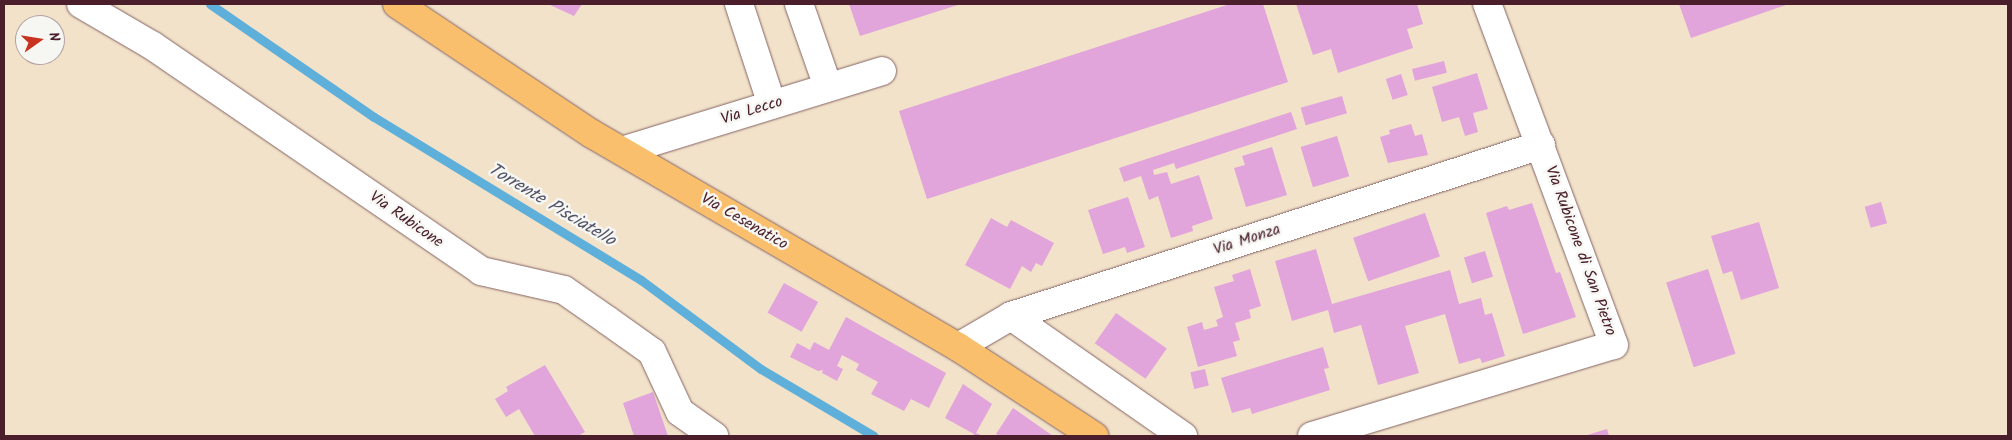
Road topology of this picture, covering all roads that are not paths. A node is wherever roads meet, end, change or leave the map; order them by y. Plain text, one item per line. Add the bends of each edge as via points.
1 (81, 4) edge
2 (397, 4) edge
3 (739, 4) edge
4 (799, 4) edge
5 (1487, 4) edge
6 (882, 71) dead end
7 (828, 87) junction
8 (772, 105) junction
9 (1541, 145) junction
10 (622, 151) junction
11 (1010, 316) junction
12 (958, 347) junction
13 (714, 436) edge
14 (1094, 436) edge
15 (1183, 436) edge
16 (1312, 436) edge

1 - 13 street, Via Rubicone via 152,46 481,271 564,290 652,352 680,412
2 - 10 main road, Via Cesenatico
3 - 8 street
4 - 7 street
5 - 9 street, Via Rubicone di San Pietro
6 - 7 street, Via Lecco
7 - 8 street, Via Lecco
8 - 10 street, Via Lecco
9 - 11 street, Via Monza
9 - 16 street, Via Rubicone di San Pietro via 1614,345
10 - 12 main road, Via Cesenatico
11 - 12 street, Via Monza
11 - 15 street
12 - 14 main road, Via Cesenatico

